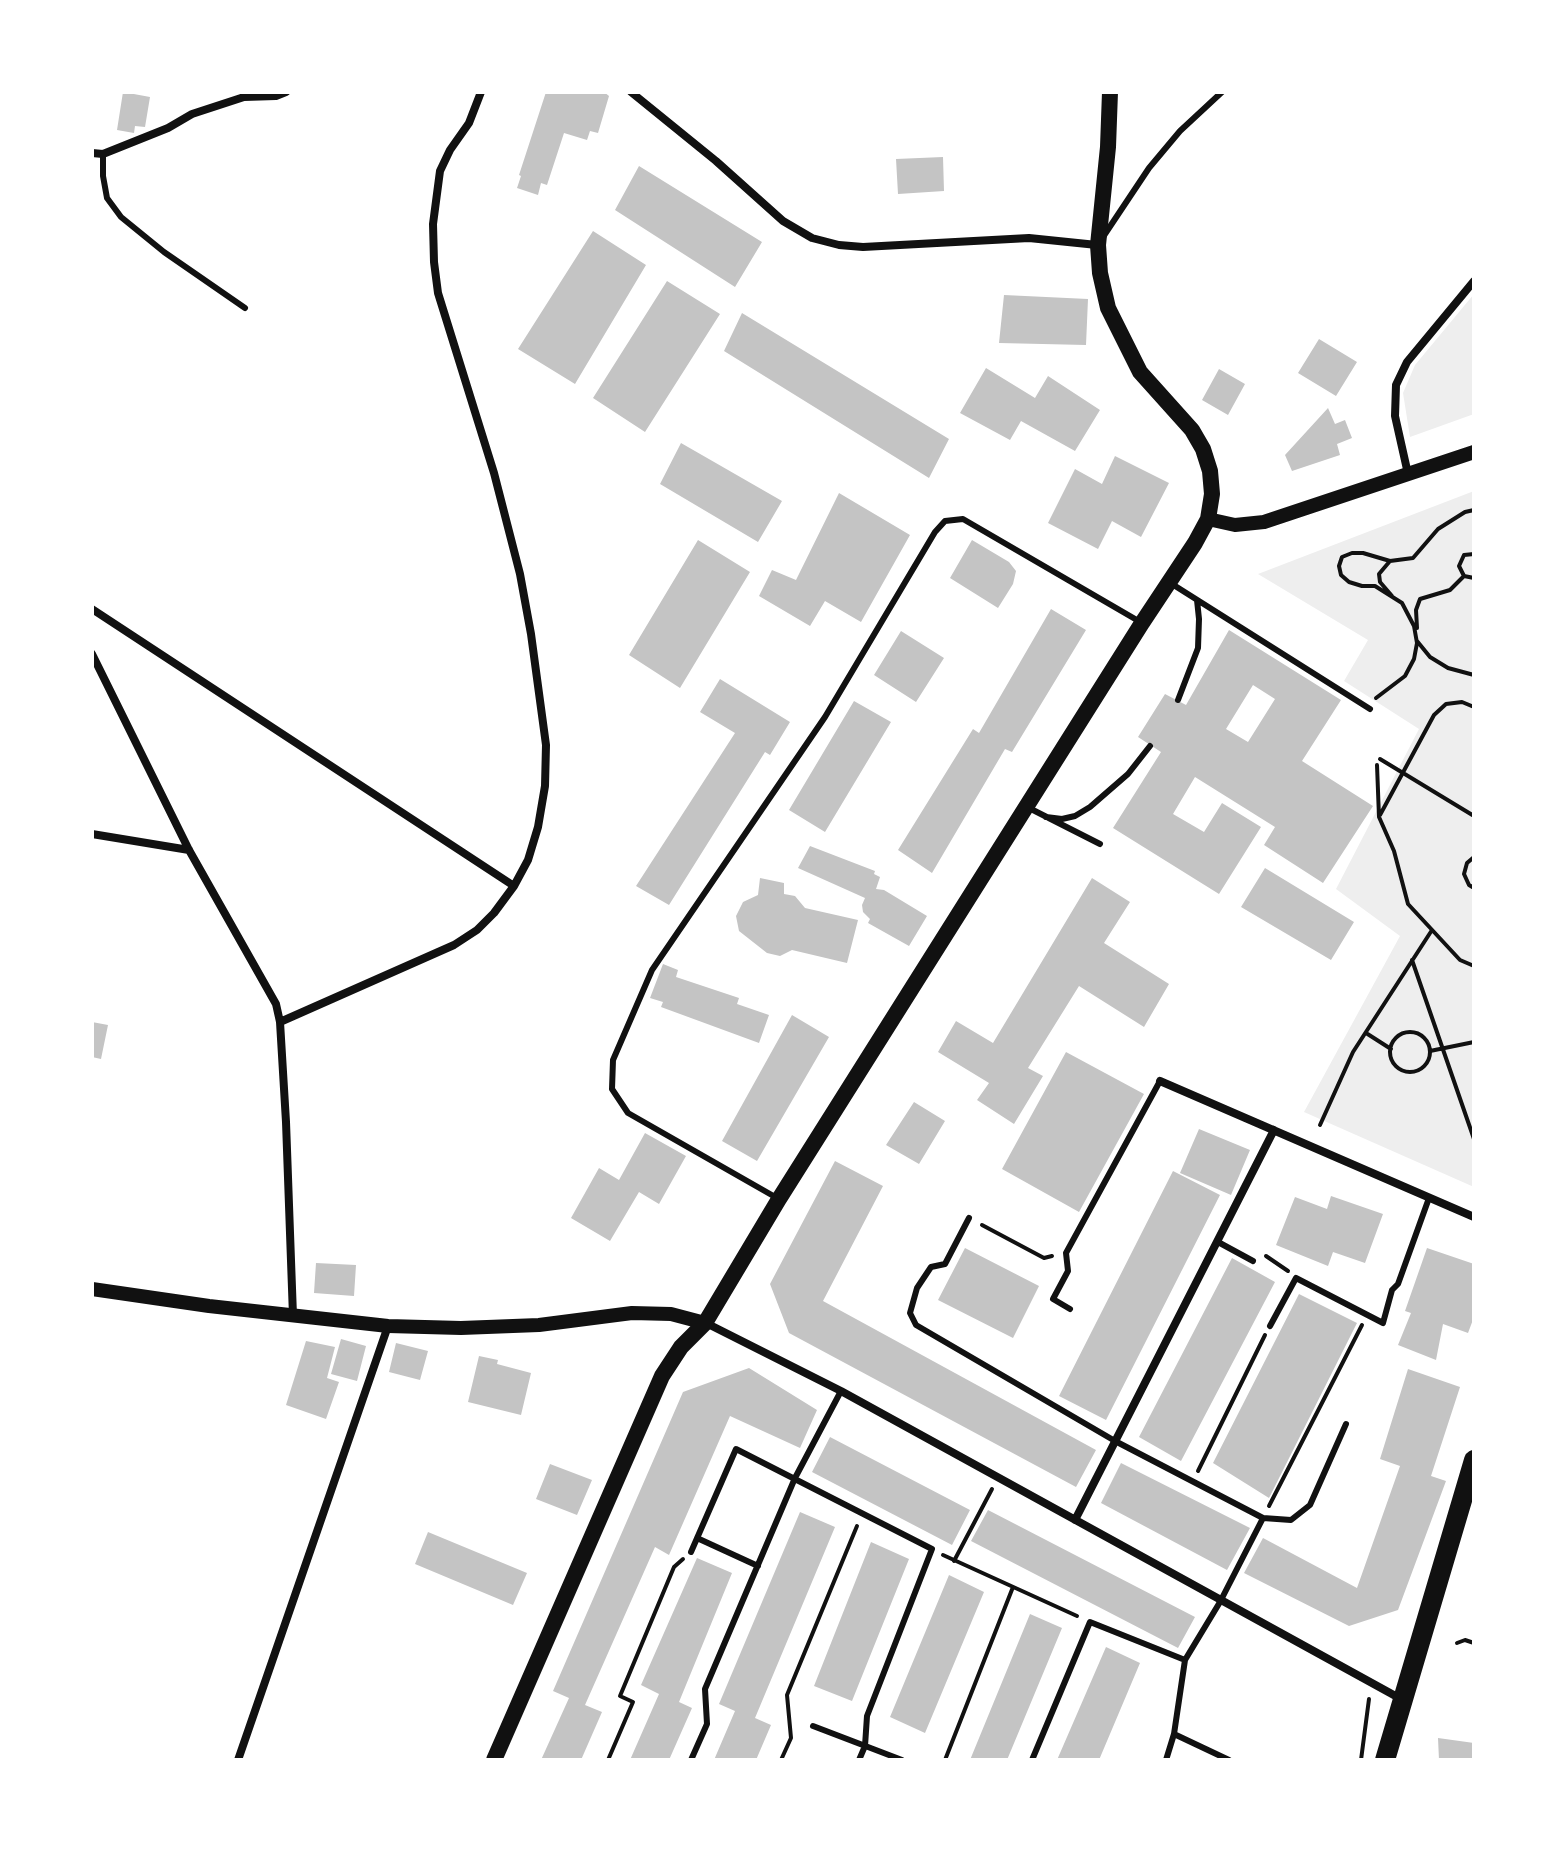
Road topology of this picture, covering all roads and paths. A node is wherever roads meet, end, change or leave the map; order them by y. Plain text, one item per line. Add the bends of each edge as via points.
1 (286, 92) edge
2 (481, 92) edge
3 (631, 92) edge
4 (1110, 92) edge
5 (1222, 92) edge
6 (92, 153) edge
7 (103, 154) junction
8 (1098, 245) junction
9 (1474, 281) edge
10 (245, 308) dead end
11 (1474, 452) edge
12 (1408, 474) junction
13 (1474, 510) edge
14 (1208, 519) junction
15 (1474, 554) edge
16 (1390, 561) junction
17 (1464, 576) junction
18 (1474, 578) edge
19 (1169, 582) junction
20 (1392, 596) junction
21 (1197, 600) junction
22 (92, 609) edge
23 (1142, 623) junction
24 (1417, 643) junction
25 (92, 654) edge
26 (1474, 675) edge
27 (1178, 700) dead end
28 (1474, 707) edge
29 (1370, 709) joint
30 (1150, 746) dead end
31 (1380, 759) dead end
32 (1377, 765) dead end
33 (1404, 774) junction
34 (1026, 806) junction
35 (1474, 816) edge
36 (1046, 817) junction
37 (1379, 817) junction
38 (92, 834) edge
39 (1100, 844) dead end
40 (189, 850) junction
41 (1474, 857) edge
42 (514, 886) junction
43 (1474, 888) edge
44 (1432, 930) junction
45 (1412, 960) junction
46 (1474, 966) edge
47 (280, 1022) junction
48 (1365, 1032) junction
49 (1474, 1042) edge
50 (1391, 1049) junction
51 (1442, 1050) junction
52 (1430, 1051) junction
53 (1160, 1081) joint
54 (1320, 1125) dead end
55 (1274, 1130) junction
56 (1474, 1139) edge
57 (1429, 1198) junction
58 (779, 1199) junction
59 (1474, 1217) edge
60 (969, 1218) joint
61 (1218, 1242) junction
62 (1066, 1253) junction
63 (1253, 1261) joint
64 (1296, 1278) junction
65 (92, 1289) edge
66 (1070, 1309) dead end
67 (1367, 1314) junction
68 (293, 1316) junction
69 (705, 1323) junction
70 (388, 1326) junction
71 (1270, 1326) joint
72 (841, 1391) junction
73 (1346, 1424) dead end
74 (1115, 1441) junction
75 (1474, 1460) edge
76 (795, 1478) junction
77 (998, 1478) junction
78 (1193, 1482) junction
79 (863, 1512) junction
80 (1263, 1518) junction
81 (1075, 1520) junction
82 (697, 1538) junction
83 (932, 1549) junction
84 (691, 1552) joint
85 (954, 1561) junction
86 (758, 1566) junction
87 (1013, 1587) junction
88 (1220, 1602) junction
89 (1090, 1622) junction
90 (1457, 1643) dead end
91 (1474, 1643) edge
92 (1185, 1660) junction
93 (1370, 1694) dead end
94 (1402, 1700) junction
95 (813, 1726) dead end
96 (1174, 1734) junction
97 (865, 1746) junction
98 (238, 1760) edge
99 (494, 1760) edge
100 (608, 1760) edge
101 (691, 1760) edge
102 (781, 1760) edge
103 (859, 1760) edge
104 (902, 1760) edge
105 (945, 1760) edge
106 (1032, 1760) edge
107 (1166, 1760) edge
108 (1229, 1760) edge
109 (1361, 1760) edge
110 (1385, 1760) edge

1 - 7 street via 244,97 192,114
2 - 42 street via 440,171 434,262 438,293 520,574 543,703 545,786 528,860
3 - 8 street via 783,221 812,238 863,247 1029,238
4 - 8 main road
5 - 8 lane via 1149,168
6 - 7 street
7 - 10 lane via 107,198 121,217
8 - 14 main road via 1108,308 1120,337 1140,372 1203,449 1212,494
9 - 12 street via 1407,362 1396,385 1395,416
11 - 12 street
12 - 14 street via 1264,522 1235,525
13 - 16 path via 1438,529 1413,558
14 - 19 main road
15 - 17 path via 1459,562
16 - 20 path via 1379,574
16 - 20 path via 1352,553 1342,557 1339,566 1349,582 1375,586
17 - 18 path
17 - 24 path via 1450,590 1420,599
19 - 21 lane
19 - 23 main road
20 - 24 path via 1402,603
21 - 27 lane via 1198,648
21 - 29 lane
22 - 42 street
23 - 34 main road
23 - 58 lane via 963,519 945,521 825,717 660,958 613,1060 612,1089 628,1113
24 - 26 path via 1448,668
24 - 29 path via 1405,676
25 - 40 street
28 - 33 path via 1446,704 1434,715
30 - 36 lane via 1090,807 1062,819
31 - 33 path
32 - 37 path
33 - 35 path
33 - 37 path
34 - 36 lane
34 - 58 main road
36 - 39 lane
37 - 44 path via 1408,904
38 - 40 street
40 - 47 street via 267,985
41 - 43 path via 1464,874
42 - 47 street via 477,930 454,945
44 - 45 path
44 - 46 path via 1460,960
45 - 48 path
45 - 51 path
47 - 68 street
48 - 50 path
48 - 54 path
49 - 51 path
50 - 52 path via 1396,1038 1408,1033 1425,1039
50 - 52 path via 1393,1062 1409,1072 1427,1064
51 - 52 path
51 - 56 path
53 - 55 street
53 - 62 lane
55 - 57 street
55 - 61 street
57 - 59 street
57 - 67 lane via 1383,1323
58 - 69 main road
60 - 62 path via 1044,1258
60 - 74 lane via 945,1264 931,1267 917,1288 910,1313 916,1325
61 - 63 lane
61 - 74 street
62 - 66 lane via 1068,1271 1053,1299
63 - 64 path via 1263,1255
64 - 67 lane
64 - 71 lane
65 - 68 street
67 - 80 path
68 - 70 street
69 - 70 street via 671,1314 632,1313 539,1325
69 - 72 street
69 - 99 main road via 662,1376
70 - 98 street
71 - 78 path
72 - 76 lane
72 - 77 street
73 - 80 lane via 1310,1505 1291,1520
74 - 78 lane
74 - 81 street
75 - 94 main road
76 - 79 lane
76 - 82 lane via 736,1449
76 - 86 lane
77 - 81 street
77 - 85 path
78 - 80 lane
79 - 83 lane
79 - 102 path via 787,1695 791,1738
80 - 88 lane
81 - 88 street
82 - 84 lane
82 - 86 lane
83 - 85 path
83 - 97 lane via 867,1716
84 - 100 path via 674,1567 620,1696 633,1702
85 - 87 path
86 - 101 lane via 705,1689 707,1724
87 - 89 path
87 - 105 path
88 - 92 lane
88 - 94 street
89 - 92 lane
89 - 106 lane
90 - 91 path
92 - 96 lane
93 - 109 path
94 - 110 main road
95 - 97 lane
96 - 107 lane
96 - 108 lane
97 - 103 lane
97 - 104 lane

